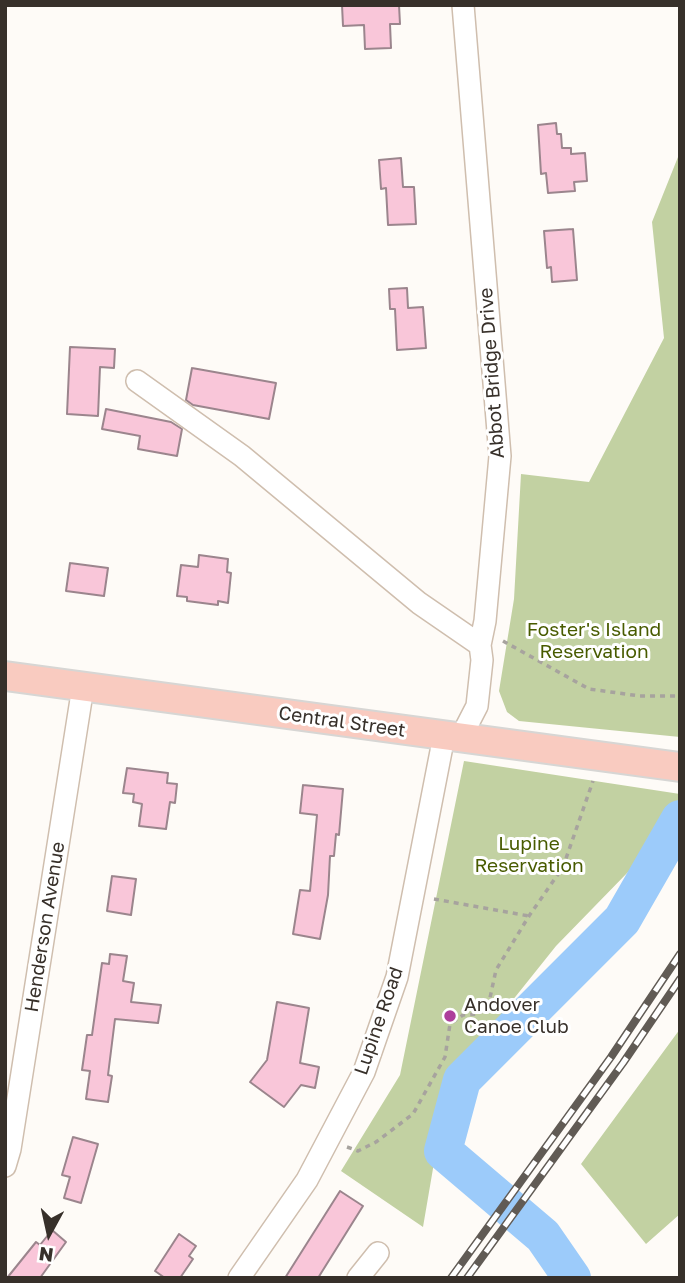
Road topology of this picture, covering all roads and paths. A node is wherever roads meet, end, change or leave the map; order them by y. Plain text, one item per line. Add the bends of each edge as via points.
1 (463, 5) edge
2 (137, 381) dead end
3 (482, 637) junction
4 (5, 676) edge
5 (83, 687) junction
6 (680, 696) edge
7 (452, 736) junction
8 (680, 767) edge
9 (594, 779) dead end
10 (412, 895) junction
11 (529, 916) junction
12 (327, 1142) junction
13 (5, 1166) edge
14 (378, 1253) dead end
15 (239, 1278) edge
16 (359, 1278) edge

1 - 3 street, Abbot Bridge Drive via 500,456
2 - 3 street via 242,456 419,603
3 - 6 path via 589,689
3 - 7 street, Abbot Bridge Drive via 477,706
4 - 5 main road, Central Street
5 - 7 main road, Central Street
5 - 13 street, Henderson Avenue
7 - 8 main road, Central Street
7 - 10 street, Lupine Road
9 - 11 path via 563,867
10 - 11 path
10 - 12 street, Lupine Road via 397,977 368,1060
11 - 12 path via 496,970 488,1007 450,1024 445,1057 413,1114 358,1151
12 - 15 street, Lupine Road
14 - 16 street

